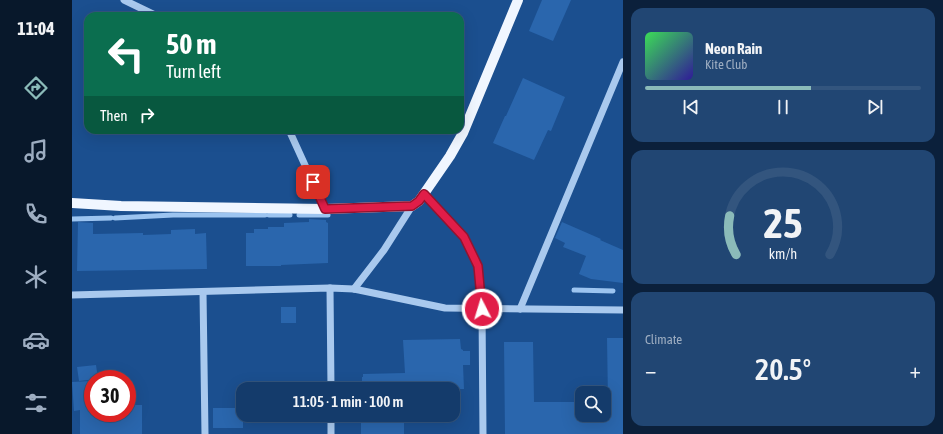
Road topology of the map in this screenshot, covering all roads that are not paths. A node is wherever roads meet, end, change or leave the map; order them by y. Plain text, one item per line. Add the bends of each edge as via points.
1 (124, 0) edge
2 (518, 0) edge
3 (149, 12) edge
4 (623, 62) edge
5 (464, 131) edge
6 (291, 134) edge
7 (462, 134) edge
8 (424, 194) junction
9 (72, 203) edge
10 (412, 206) junction
11 (325, 209) junction
12 (330, 288) junction
13 (354, 289) junction
14 (202, 292) junction
15 (72, 295) edge
16 (482, 309) junction
17 (520, 309) junction
18 (623, 310) edge
19 (331, 382) edge
20 (331, 422) edge
21 (204, 434) edge
22 (332, 434) edge
23 (483, 434) edge

1 - 3 street
2 - 5 main road
4 - 17 street
6 - 11 street
7 - 8 main road
8 - 10 main road
8 - 16 street via 464,237 478,266
9 - 11 main road
10 - 11 main road
10 - 13 street via 384,250
12 - 13 street
12 - 14 street
12 - 19 street
13 - 16 street via 445,308
14 - 15 street
14 - 21 street
16 - 17 street
16 - 23 street
17 - 18 street
20 - 22 street

